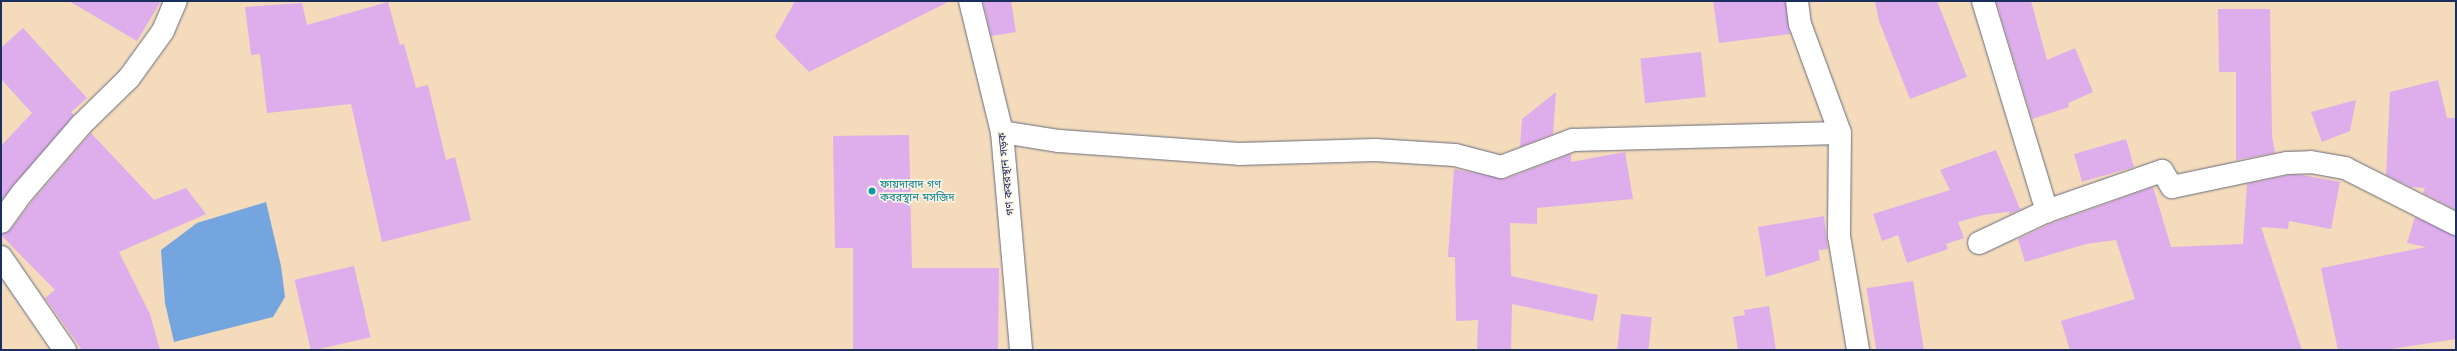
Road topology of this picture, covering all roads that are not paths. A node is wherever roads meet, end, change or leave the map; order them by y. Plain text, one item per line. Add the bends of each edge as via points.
1 (176, 1) edge
2 (970, 1) edge
3 (1796, 1) edge
4 (1983, 1) edge
5 (1002, 132) junction
6 (1840, 133) junction
7 (2046, 211) junction
8 (1, 222) edge
9 (2456, 224) edge
10 (1979, 243) dead end
11 (1, 257) edge
12 (65, 350) edge
13 (1021, 350) edge
14 (1858, 350) edge

1 - 8 street via 163,31 129,78 81,125 23,192
2 - 5 street, গণ কবরস্থান সড়ক
3 - 6 street via 1800,24
4 - 7 street
5 - 6 street via 1059,141 1239,154 1375,150 1455,155 1501,167 1573,140
5 - 13 street, গণ কবরস্থান সড়ক
6 - 14 street via 1839,236
7 - 9 street via 2162,171 2172,187 2287,163 2311,162 2345,168
7 - 10 street
11 - 12 street

